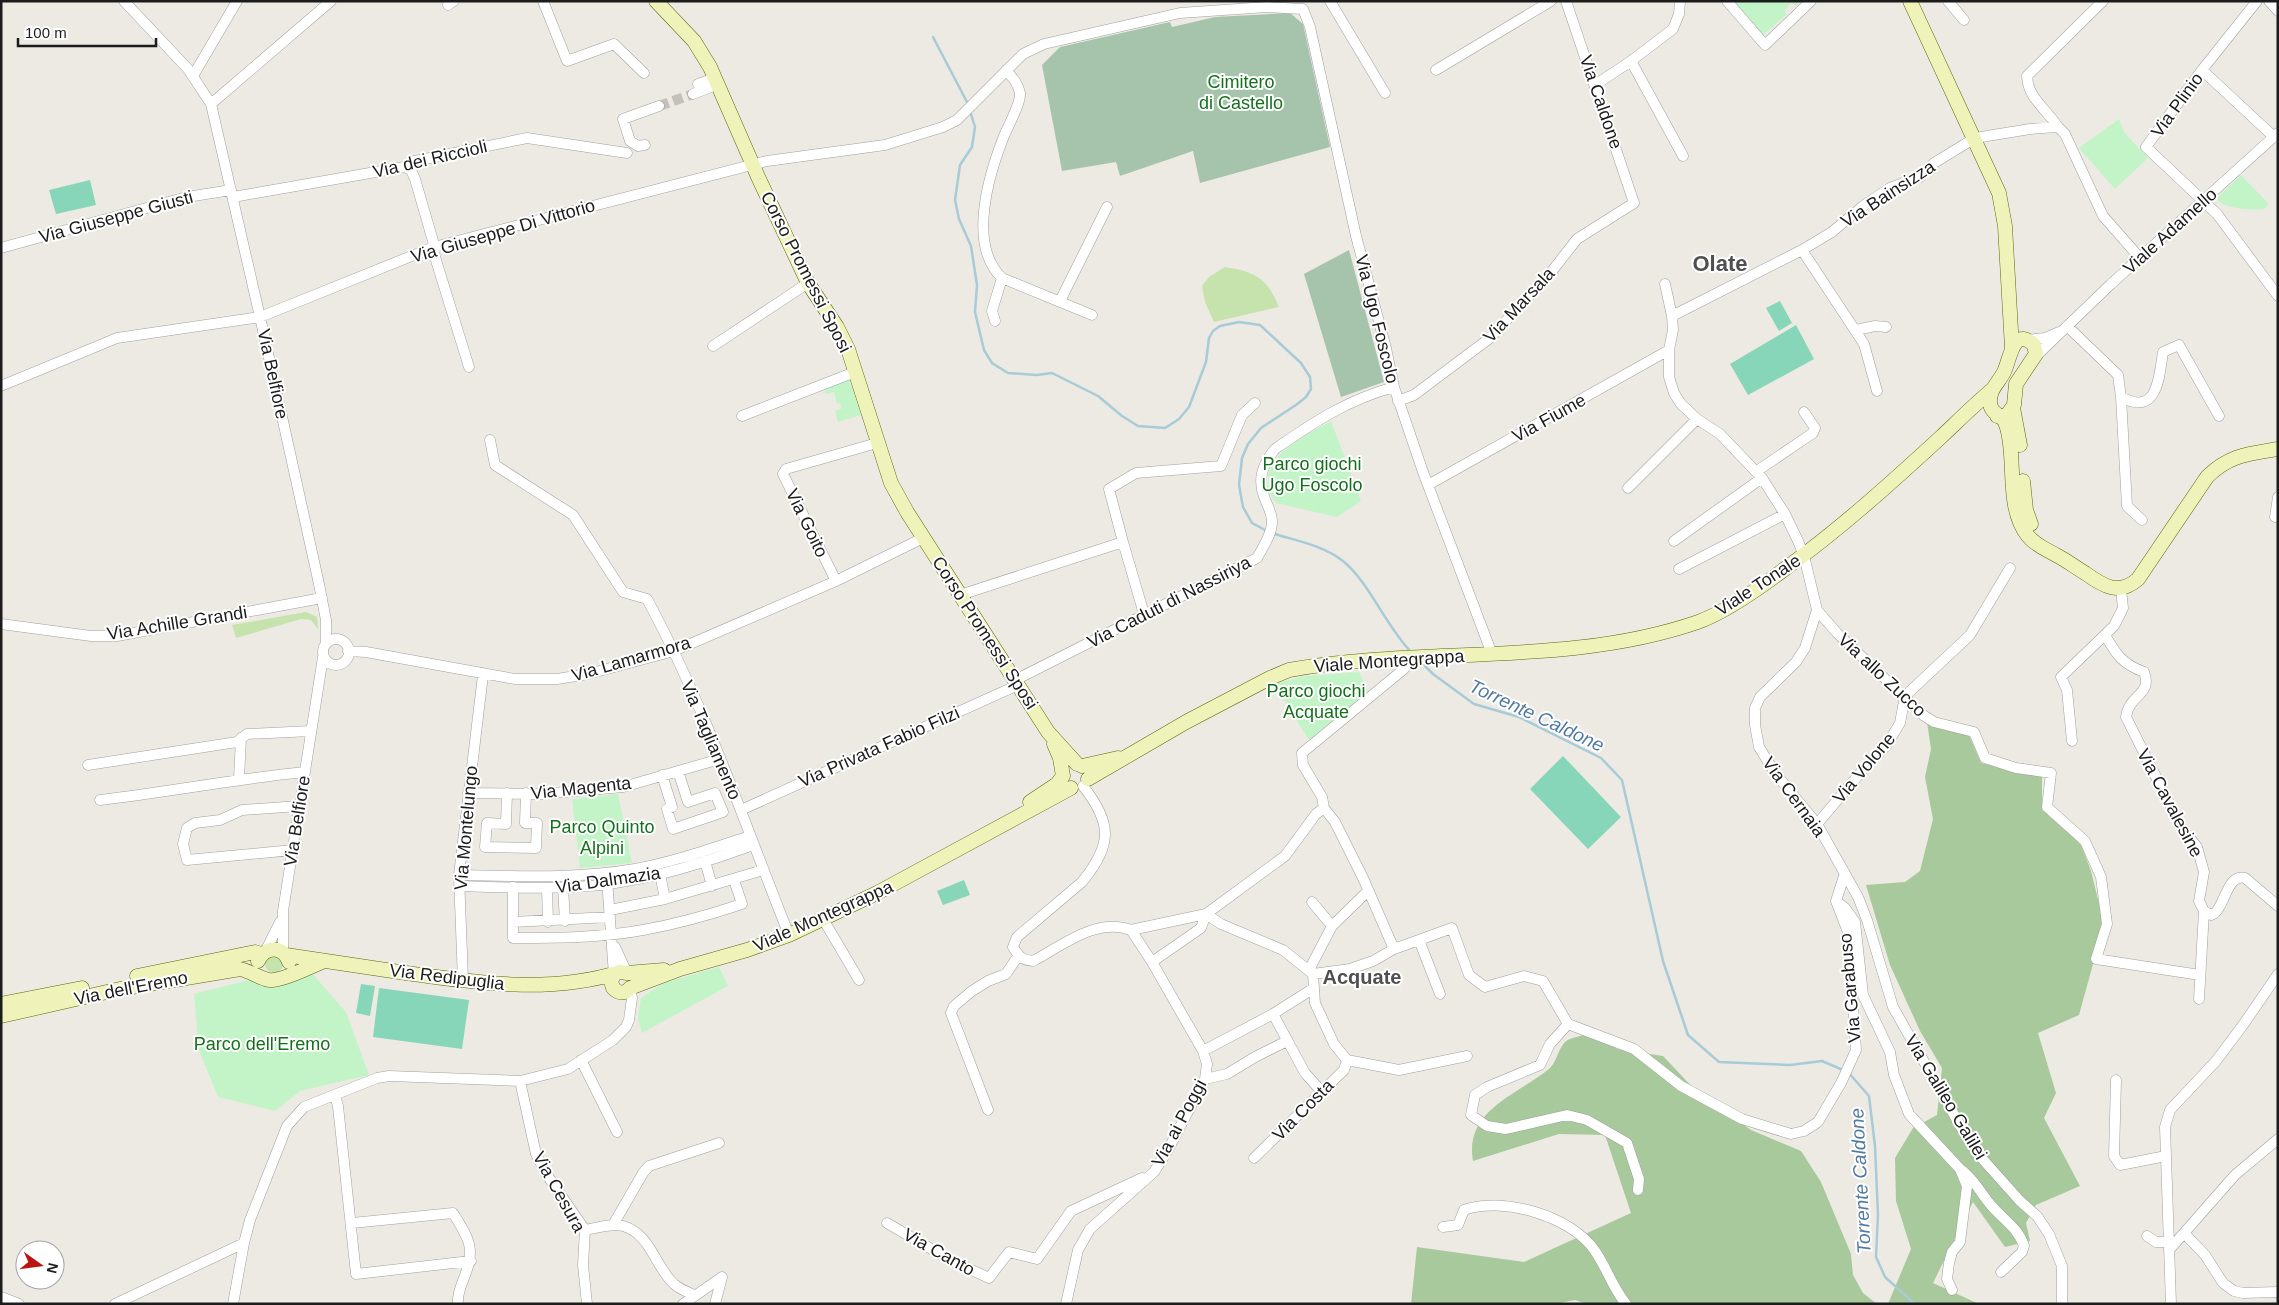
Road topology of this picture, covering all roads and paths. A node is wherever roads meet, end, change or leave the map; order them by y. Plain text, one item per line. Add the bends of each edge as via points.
1 (124, 1) edge
2 (237, 1) edge
3 (331, 1) edge
4 (543, 1) edge
5 (656, 1) edge
6 (1330, 1) edge
7 (1552, 1) edge
8 (1566, 1) edge
9 (1680, 1) edge
10 (1727, 1) edge
11 (1811, 1) edge
12 (1910, 1) edge
13 (1948, 1) edge
14 (2102, 1) edge
15 (2257, 1) edge
16 (2269, 1) edge
17 (1265, 4) edge
18 (1306, 5) edge
19 (2278, 11) edge
20 (1964, 20) dead end
21 (1631, 61) junction
22 (1006, 70) junction
23 (1436, 70) dead end
24 (2202, 70) junction
25 (644, 73) dead end
26 (193, 76) junction
27 (717, 81) junction
28 (698, 84) tunnel mouth
29 (1595, 85) junction
30 (1385, 93) dead end
31 (693, 94) tunnel mouth
32 (211, 104) junction
33 (659, 106) tunnel mouth
34 (958, 120) joint
35 (2058, 127) junction
36 (2275, 139) edge
37 (1969, 142) junction
38 (644, 145) dead end
39 (627, 152) dead end
40 (1683, 156) dead end
41 (753, 165) junction
42 (404, 167) junction
43 (232, 193) junction
44 (2202, 202) junction
45 (1634, 203) joint
46 (1107, 208) dead end
47 (434, 246) junction
48 (1, 248) edge
49 (1802, 250) junction
50 (2140, 258) junction
51 (1002, 278) junction
52 (808, 283) junction
53 (1665, 284) dead end
54 (2278, 296) edge
55 (1060, 301) junction
56 (2009, 304) junction
57 (1092, 314) dead end
58 (1672, 316) junction
59 (260, 317) junction
60 (995, 321) dead end
61 (1886, 327) dead end
62 (2065, 328) junction
63 (1856, 330) junction
64 (2026, 340) junction
65 (713, 346) dead end
66 (2012, 348) junction
67 (1669, 350) junction
68 (2033, 360) junction
69 (469, 368) dead end
70 (855, 372) junction
71 (1, 386) edge
72 (1394, 387) junction
73 (1993, 389) junction
74 (1877, 391) dead end
75 (2121, 397) junction
76 (1398, 401) junction
77 (1255, 403) dead end
78 (2013, 408) junction
79 (1804, 412) dead end
80 (1995, 413) junction
81 (742, 416) dead end
82 (2219, 416) dead end
83 (1697, 419) junction
84 (1952, 427) junction
85 (490, 440) dead end
86 (877, 443) junction
87 (2278, 450) edge
88 (1759, 474) junction
89 (1428, 485) junction
90 (1628, 488) dead end
91 (2278, 497) edge
92 (1785, 514) junction
93 (2275, 517) dead end
94 (2142, 520) dead end
95 (923, 538) junction
96 (1674, 541) dead end
97 (1123, 542) junction
98 (2056, 555) junction
99 (1804, 556) junction
100 (2010, 568) dead end
101 (1679, 569) dead end
102 (836, 581) junction
103 (2121, 589) junction
104 (960, 595) junction
105 (322, 598) junction
106 (1816, 610) junction
107 (1144, 614) junction
108 (1, 624) edge
109 (2105, 635) junction
110 (326, 644) junction
111 (348, 651) junction
112 (674, 651) junction
113 (1492, 654) junction
114 (323, 657) junction
115 (1409, 659) junction
116 (483, 675) junction
117 (1016, 682) junction
118 (1904, 696) junction
119 (311, 731) junction
120 (1048, 732) junction
121 (241, 738) junction
122 (2072, 741) dead end
123 (1128, 755) junction
124 (720, 758) junction
125 (88, 764) dead end
126 (1079, 765) junction
127 (678, 771) junction
128 (304, 772) junction
129 (662, 775) junction
130 (1063, 776) junction
131 (239, 779) junction
132 (1081, 785) junction
133 (468, 793) junction
134 (507, 793) junction
135 (526, 794) junction
136 (100, 800) dead end
137 (299, 806) junction
138 (741, 810) junction
139 (1326, 812) junction
140 (1817, 824) junction
141 (751, 841) junction
142 (960, 848) junction
143 (292, 850) junction
144 (705, 861) junction
145 (763, 870) junction
146 (660, 874) junction
147 (1844, 876) junction
148 (607, 878) junction
149 (459, 880) junction
150 (734, 880) junction
151 (712, 886) junction
152 (513, 887) junction
153 (547, 888) junction
154 (563, 888) junction
155 (1368, 891) junction
156 (665, 899) junction
157 (1836, 901) junction
158 (1312, 902) dead end
159 (2278, 906) edge
160 (283, 911) junction
161 (2204, 911) junction
162 (610, 914) junction
163 (1206, 914) junction
164 (823, 919) junction
165 (565, 921) junction
166 (513, 922) junction
167 (548, 922) junction
168 (1332, 926) junction
169 (1131, 930) junction
170 (789, 935) junction
171 (612, 938) junction
172 (1419, 940) junction
173 (1394, 949) junction
174 (264, 952) junction
175 (284, 953) junction
176 (1018, 956) junction
177 (325, 961) junction
178 (1152, 962) junction
179 (1311, 972) junction
180 (2278, 974) edge
181 (2200, 975) junction
182 (262, 976) junction
183 (284, 976) junction
184 (859, 980) dead end
185 (463, 981) junction
186 (620, 983) junction
187 (1314, 988) junction
188 (1440, 994) dead end
189 (2199, 999) dead end
190 (1, 1004) edge
191 (1273, 1014) junction
192 (1, 1016) edge
193 (1568, 1024) junction
194 (1288, 1041) junction
195 (1203, 1051) junction
196 (1467, 1056) dead end
197 (581, 1060) junction
198 (1347, 1060) junction
199 (1205, 1079) junction
200 (2116, 1080) dead end
201 (520, 1081) junction
202 (1322, 1092) junction
203 (335, 1096) junction
204 (988, 1110) dead end
205 (617, 1132) dead end
206 (2278, 1139) edge
207 (720, 1143) dead end
208 (2166, 1156) junction
209 (1254, 1158) dead end
210 (1960, 1169) junction
211 (1154, 1172) junction
212 (1638, 1190) dead end
213 (352, 1222) junction
214 (887, 1223) dead end
215 (613, 1226) junction
216 (1443, 1226) dead end
217 (585, 1230) junction
218 (2184, 1233) junction
219 (2147, 1236) dead end
220 (244, 1242) junction
221 (2169, 1246) junction
222 (471, 1261) junction
223 (2001, 1272) dead end
224 (1952, 1290) dead end
225 (2278, 1292) edge
226 (694, 1295) junction
227 (1, 1297) edge
228 (19, 1304) edge
229 (115, 1304) edge
230 (233, 1304) edge
231 (458, 1304) edge
232 (587, 1304) edge
233 (683, 1304) edge
234 (715, 1304) edge
235 (1066, 1304) edge
236 (1626, 1304) edge
237 (2062, 1304) edge
238 (2171, 1304) edge

1 - 26 street, Via Belfiore
2 - 26 street
3 - 32 street
4 - 25 street via 567,61 614,44
5 - 27 main road, Corso Promessi Sposi via 699,48
6 - 30 street
7 - 23 street
8 - 29 street, Via Caldone
9 - 21 street via 1673,29
10 - 11 street via 1765,45
12 - 37 main road
13 - 20 street
14 - 35 street via 2027,76 2028,88
15 - 24 street, Via Plinio
16 - 19 street
17 - 18 street, Via Ugo Foscolo
17 - 22 street, Via Ugo Foscolo via 1180,14 1044,44 1024,54
18 - 72 street, Via Ugo Foscolo via 1356,236
21 - 29 street
21 - 40 street
22 - 34 street, Via Ugo Foscolo
22 - 51 street via 1016,82 1020,95 997,153 986,193 983,236 986,253
24 - 36 street
24 - 44 street, Via Plinio via 2146,147
26 - 32 street, Via Belfiore
27 - 28 street
27 - 31 street
27 - 41 main road, Corso Promessi Sposi
29 - 45 street, Via Caldone
32 - 43 street, Via Belfiore
33 - 38 street via 623,119 630,141 638,146
34 - 41 street, Via Giuseppe Di Vittorio via 885,145
35 - 37 street via 2030,128
35 - 50 street via 2065,134 2103,216
36 - 44 street, Viale Adamello
37 - 49 street, Via Bainsizza via 1934,163 1920,176 1890,188 1832,232
37 - 56 main road via 2002,202
39 - 42 street, Via dei Riccioli via 527,138 415,161
41 - 47 street, Via Giuseppe Di Vittorio
41 - 52 main road, Corso Promessi Sposi
42 - 43 street, Via dei Riccioli
42 - 47 street via 411,170 415,179
43 - 48 street, Via Giuseppe Giusti via 187,197
43 - 59 street, Via Belfiore
44 - 50 street, Viale Adamello
44 - 54 street via 2217,214
45 - 76 street, Via Marsala via 1577,239 1549,275 1490,338 1414,395
46 - 55 street
47 - 59 street, Via Giuseppe Di Vittorio
47 - 69 street
49 - 58 street, Via Bainsizza
49 - 63 street
50 - 62 street, Viale Adamello
51 - 55 street
51 - 60 street via 992,312
52 - 65 street
52 - 70 main road, Corso Promessi Sposi via 837,327
53 - 58 street
55 - 57 street
56 - 64 main road via 2017,330
56 - 66 main road
58 - 67 street
59 - 71 street, Via Giuseppe Di Vittorio via 117,338
59 - 105 street, Via Belfiore
61 - 63 street
62 - 64 street, Viale Adamello via 2045,338
62 - 68 street, Viale Adamello
62 - 75 street via 2118,375
63 - 74 street via 1864,344
64 - 66 main road via 2017,341
64 - 68 main road via 2036,349
66 - 73 main road via 2005,370
67 - 83 street via 1669,377 1674,393
67 - 89 street, Via Fiume
68 - 78 main road via 2016,384
70 - 81 street
70 - 86 main road, Corso Promessi Sposi
72 - 76 street, Via Ugo Foscolo
72 - 107 street, Via Caduti di Nassiriya via 1343,405 1275,449 1267,458 1261,470 1260,486 1272,523 1257,558
73 - 80 main road via 1990,401
73 - 84 main road, Viale Tonale
75 - 82 street via 2131,403 2147,400 2156,391 2163,352 2178,345
75 - 94 street via 2127,506
76 - 89 street, Via Ugo Foscolo
77 - 97 street via 1242,415 1221,466 1136,473 1109,489
78 - 80 main road, Viale Tonale via 2007,415
78 - 98 main road via 2029,520
79 - 88 street via 1815,428 1813,433
80 - 84 main road, Viale Tonale via 1970,416
80 - 98 main road via 2006,424 2010,438 2019,521 2033,542
83 - 88 street via 1720,434
83 - 90 street
84 - 99 main road, Viale Tonale
85 - 112 street, Via Tagliamento via 495,465 574,515 623,592 647,599
86 - 95 main road, Corso Promessi Sposi via 891,483
86 - 102 street, Via Goito via 786,468 783,474
87 - 103 main road via 2241,455 2219,465 2207,477 2138,579
88 - 92 street
88 - 96 street
89 - 113 street, Via Ugo Foscolo
91 - 93 street
92 - 99 street
92 - 101 street
95 - 102 street, Via Lamarmora
95 - 104 main road, Corso Promessi Sposi
97 - 104 street
97 - 107 street
98 - 103 main road via 2108,588
99 - 106 street, Via Cernaia
99 - 113 main road, Viale Tonale via 1756,591 1700,621 1655,634 1594,644
100 - 118 street via 1970,635
102 - 112 street, Via Lamarmora
103 - 109 street via 2122,614
104 - 117 main road, Corso Promessi Sposi
105 - 108 street, Via Achille Grandi via 117,636 91,636
105 - 110 street, Via Belfiore
106 - 118 street, Via allo Zucco
106 - 140 street, Via Cernaia via 1805,648 1796,662 1760,697 1755,708 1755,725 1759,747 1775,773
107 - 117 street, Via Caduti di Nassiriya
109 - 122 street via 2060,677 2067,690
109 - 161 street, Via Cavalesine via 2116,655 2129,667 2144,672 2145,689 2130,703 2126,717 2181,827 2197,847 2204,872 2199,901
110 - 111 street via 337,639 345,643
110 - 114 street
111 - 114 street via 344,662 337,665 329,664
111 - 116 street, Via Lamarmora
112 - 116 street, Via Lamarmora via 557,679
112 - 124 street, Via Tagliamento
113 - 115 main road, Viale Montegrappa
114 - 119 street, Via Belfiore
115 - 123 main road, Viale Montegrappa via 1289,670
115 - 139 street via 1404,669 1302,753 1303,765 1322,797
116 - 133 street, Via Montelungo
117 - 120 main road, Corso Promessi Sposi
117 - 138 street, Via Privata Fabio Filzi
118 - 140 street, Via Volone via 1900,724 1886,746
118 - 181 street, Via allo Zucco via 1922,715 1934,722 1974,732 1985,758 2051,774 2047,807 2085,841 2101,877 2107,924 2096,960
119 - 121 street via 247,734
119 - 128 street, Via Belfiore
120 - 126 main road, Corso Promessi Sposi
120 - 130 main road, Corso Promessi Sposi via 1060,758
121 - 125 street via 237,742
121 - 131 street
123 - 126 main road, Viale Montegrappa
123 - 132 main road, Viale Montegrappa
124 - 127 street, Via Magenta
124 - 138 street, Via Tagliamento
126 - 130 main road, Viale Montegrappa via 1067,767
126 - 132 main road, Corso Promessi Sposi via 1086,769
127 - 129 street, Via Magenta
127 - 129 street via 688,802 715,793 723,812 673,829 667,809 672,807
128 - 131 street
128 - 137 street, Via Belfiore
129 - 135 street, Via Magenta via 623,787
130 - 132 main road via 1064,781
130 - 142 main road, Viale Montegrappa via 1025,806
131 - 136 street
132 - 142 main road, Viale Montegrappa
132 - 176 street via 1096,802 1102,818 1106,836 1104,848 1082,882 1017,937 1013,947
133 - 134 street, Via Magenta
133 - 149 street, Via Montelungo
134 - 135 street, Via Magenta
134 - 135 street via 506,824 487,823 485,847 536,848 537,823 525,823
137 - 143 street, Via Belfiore
137 - 143 street via 242,810 220,820 195,823 187,828 183,844 187,860
138 - 141 street, Via Tagliamento
139 - 155 street via 1335,822
139 - 163 street via 1316,814 1285,856
140 - 147 street, Via Cernaia
141 - 144 street, Via Dalmazia
141 - 145 street, Via Tagliamento
141 - 148 street, Via Dalmazia
142 - 164 main road, Viale Montegrappa via 877,894
143 - 160 street, Via Belfiore
144 - 146 street, Via Dalmazia
144 - 151 street
145 - 150 street
145 - 170 street, Via Tagliamento
146 - 148 street, Via Dalmazia
146 - 156 street
147 - 157 street
147 - 237 street, Via Galileo Galilei via 1858,897 1867,920 1893,1007 1966,1136 2049,1234 2062,1266
148 - 149 street, Via Dalmazia
148 - 154 street, Via Dalmazia
148 - 162 street
149 - 152 street, Via Dalmazia
149 - 185 street, Via Montelungo
150 - 151 street
150 - 171 street via 742,904 680,923
151 - 156 street
152 - 153 street, Via Dalmazia
152 - 166 street
153 - 154 street, Via Dalmazia
153 - 167 street
154 - 165 street
155 - 168 street
155 - 173 street
156 - 162 street
157 - 193 street, Via Garabuso via 1848,932 1856,1050 1818,1122 1804,1131 1791,1134 1742,1119 1681,1086 1634,1049
157 - 210 street via 1855,922 1862,995 1890,1052 1894,1076 1909,1114
158 - 168 street
159 - 161 street via 2241,877 2233,881 2215,913 2211,915
160 - 174 street, Via Belfiore
160 - 175 street, Via Belfiore
161 - 181 street, Via Cavalesine
162 - 165 street
162 - 171 street
163 - 169 street
163 - 178 street via 1201,928
163 - 179 street via 1221,924 1282,950
164 - 170 main road, Viale Montegrappa
164 - 184 street
165 - 167 street
166 - 167 street
166 - 171 street via 513,938
168 - 179 street
169 - 176 street via 1119,926 1097,927 1033,961
169 - 178 street, Via ai Poggi
170 - 186 main road, Viale Montegrappa via 747,950
171 - 186 street
172 - 173 street
172 - 188 street
172 - 193 street via 1452,928 1469,975 1485,987 1524,976 1543,981
173 - 179 street via 1374,962 1350,969
174 - 175 main road, Via dell'Eremo via 276,949
174 - 182 main road via 257,962
174 - 190 main road, Via dell'Eremo
175 - 177 main road, Via Redipuglia
175 - 183 main road via 289,968
176 - 204 street via 1006,974 972,991 954,1006 951,1013
177 - 183 main road, Via Redipuglia
177 - 185 main road, Via Redipuglia
178 - 195 street, Via ai Poggi
179 - 187 street
180 - 208 street via 2216,1061 2170,1110 2165,1127
181 - 189 street, Via Cavalesine
182 - 183 main road, Via dell'Eremo via 268,980
182 - 192 main road, Via dell'Eremo via 240,969 120,988
185 - 186 main road, Via Redipuglia via 520,985
186 - 197 street via 632,998 626,1027
187 - 191 street
187 - 198 street via 1314,1003 1334,1044
191 - 194 street
191 - 195 street
193 - 212 street via 1550,1044 1540,1065 1475,1095 1471,1115 1487,1126 1506,1129 1567,1115 1587,1120 1626,1143 1639,1179
194 - 199 street via 1228,1074
194 - 202 street via 1305,1073
195 - 199 street, Via ai Poggi via 1207,1064
196 - 198 street via 1399,1070
197 - 201 street via 568,1069
197 - 205 street
198 - 202 street, Via Costa via 1344,1070
199 - 211 street, Via ai Poggi
200 - 208 street via 2114,1156 2120,1165
201 - 203 street via 389,1076
201 - 217 street, Via Cesura via 536,1154 547,1176
202 - 209 street, Via Costa
203 - 213 street
203 - 220 street via 304,1107 287,1126 258,1196
206 - 218 street via 2235,1175
207 - 215 street via 648,1166
208 - 221 street
210 - 223 street via 2021,1237 2022,1252
210 - 224 street via 1967,1186 1960,1242 1949,1263 1948,1279
211 - 214 street, Via Canto via 1071,1211 1037,1259 1009,1252 990,1278 950,1260
211 - 235 street, Via ai Poggi via 1090,1229 1078,1250
213 - 222 street via 453,1213 466,1234
213 - 222 street via 356,1274
215 - 217 street
215 - 226 street via 624,1226 639,1236 674,1284
216 - 236 street via 1458,1225 1464,1210 1476,1205 1524,1209 1555,1218 1583,1237 1595,1251
217 - 232 street, Via Cesura via 583,1265
218 - 221 street
218 - 225 street via 2205,1255 2223,1283 2234,1291
219 - 221 street
220 - 229 street
220 - 230 street
221 - 238 street
222 - 231 street
226 - 233 street
226 - 234 street via 722,1277
227 - 228 street

